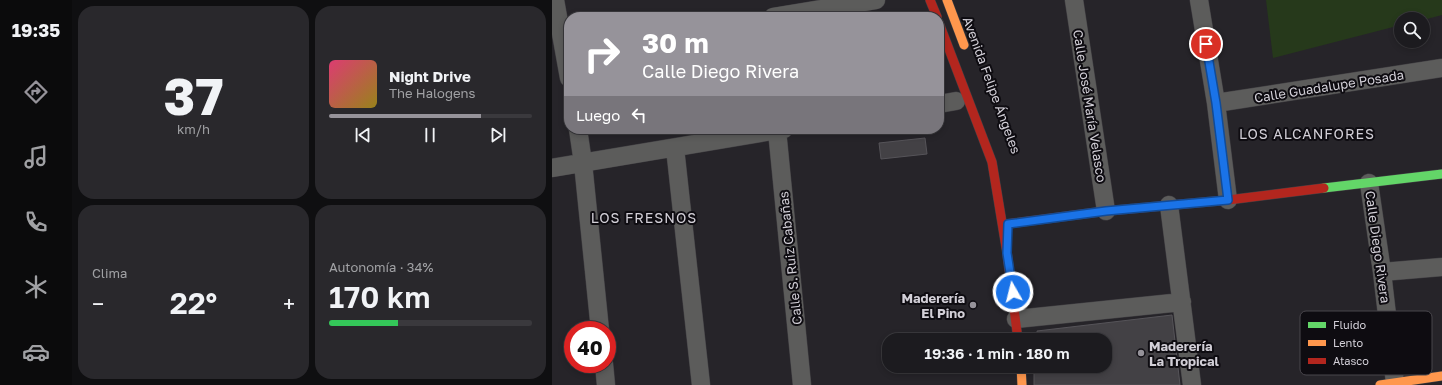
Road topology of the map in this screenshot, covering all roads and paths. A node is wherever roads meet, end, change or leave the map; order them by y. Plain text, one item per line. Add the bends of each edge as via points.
1 (555, 0) edge
2 (876, 0) edge
3 (930, 0) edge
4 (947, 0) edge
5 (1074, 0) edge
6 (1199, 0) edge
7 (804, 12) edge
8 (935, 12) edge
9 (944, 36) edge
10 (562, 52) edge
11 (966, 52) dead end
12 (1442, 68) edge
13 (1216, 103) junction
14 (579, 134) edge
15 (757, 134) edge
16 (781, 134) edge
17 (675, 148) junction
18 (584, 163) junction
19 (552, 168) edge
20 (1442, 174) edge
21 (1369, 183) junction
22 (1228, 200) junction
23 (1007, 202) dead end
24 (1170, 205) junction
25 (1106, 211) junction
26 (1008, 224) junction
27 (1007, 253) junction
28 (1442, 267) edge
29 (1382, 272) junction
30 (1182, 302) junction
31 (1384, 311) edge
32 (1016, 319) junction
33 (599, 321) edge
34 (1017, 333) edge
35 (605, 373) edge
36 (1021, 373) edge
37 (1442, 376) edge
38 (1387, 384) edge
39 (606, 385) edge
40 (701, 385) edge
41 (802, 385) edge
42 (1022, 385) edge
43 (1192, 385) edge

1 - 10 street
2 - 7 street
3 - 8 street
4 - 11 street, Avenida Felipe Ángeles
5 - 25 street, Calle José María Velasco
6 - 13 street
9 - 27 street, Avenida Felipe Ángeles via 992,162
12 - 13 street, Calle Guadalupe Posada
13 - 22 street
14 - 18 street
15 - 17 street
16 - 41 street, Calle S. Ruiz Cabañas
17 - 18 street
17 - 40 street
18 - 19 street
18 - 33 street
20 - 21 street, Calle Diego Rivera
21 - 22 street, Calle Diego Rivera
21 - 29 street, Calle Diego Rivera
22 - 24 street, Calle Diego Rivera
23 - 26 street, Avenida Felipe Ángeles
24 - 25 street, Calle Diego Rivera
24 - 30 street
25 - 26 street, Calle Diego Rivera
26 - 27 street, Avenida Felipe Ángeles
27 - 32 street, Avenida Felipe Ángeles
28 - 29 street
29 - 31 street, Calle Diego Rivera
30 - 32 street
30 - 43 street
32 - 34 street, Avenida Felipe Ángeles
35 - 39 street
36 - 42 street
37 - 38 street

